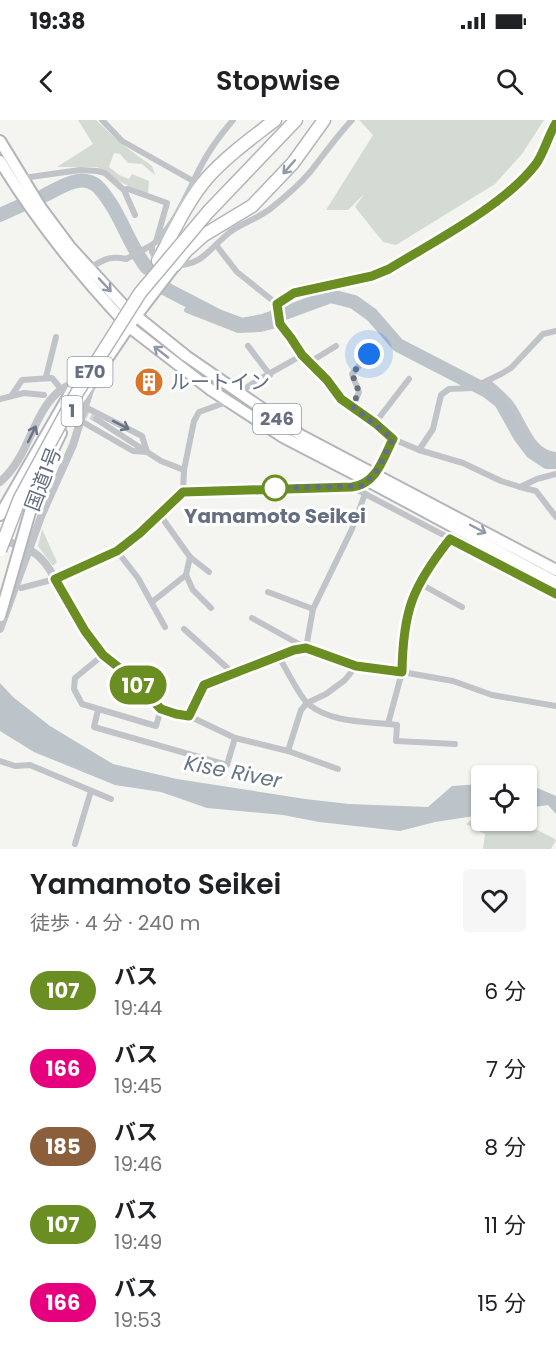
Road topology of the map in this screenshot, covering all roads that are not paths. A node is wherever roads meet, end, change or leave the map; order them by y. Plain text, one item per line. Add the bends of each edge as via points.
1 (102, 120) edge
2 (234, 120) edge
3 (275, 120) edge
4 (290, 120) edge
5 (296, 120) edge
6 (324, 120) edge
7 (352, 120) edge
8 (556, 123) edge
9 (0, 141) edge
10 (0, 161) edge
11 (23, 178) junction
12 (195, 182) junction
13 (124, 190) junction
14 (25, 192) junction
15 (207, 210) junction
16 (135, 214) dead end
17 (154, 244) junction
18 (216, 244) junction
19 (158, 261) junction
20 (95, 265) dead end
21 (175, 265) junction
22 (277, 306) junction
23 (187, 310) dead end
24 (122, 311) junction
25 (136, 316) junction
26 (279, 323) junction
27 (128, 326) junction
28 (556, 331) edge
29 (56, 337) dead end
30 (248, 346) dead end
31 (336, 346) dead end
32 (369, 354) dead end
33 (302, 355) junction
34 (310, 362) junction
35 (270, 375) junction
36 (46, 377) junction
37 (94, 377) junction
38 (410, 379) dead end
39 (77, 381) junction
40 (486, 381) junction
41 (62, 390) junction
42 (239, 393) junction
43 (44, 394) tunnel mouth
44 (12, 395) junction
45 (0, 399) edge
46 (227, 402) junction
47 (352, 406) junction
48 (85, 407) junction
49 (96, 419) tunnel mouth
50 (81, 421) junction
51 (375, 423) junction
52 (393, 439) junction
53 (419, 450) junction
54 (147, 452) junction
55 (556, 455) edge
56 (184, 470) junction
57 (556, 474) edge
58 (372, 478) junction
59 (0, 482) edge
60 (352, 487) junction
61 (520, 487) junction
62 (183, 492) junction
63 (365, 494) junction
64 (0, 514) edge
65 (160, 515) junction
66 (556, 517) edge
67 (0, 534) edge
68 (0, 538) edge
69 (450, 539) junction
70 (30, 549) junction
71 (0, 550) edge
72 (117, 551) junction
73 (190, 557) junction
74 (556, 570) edge
75 (210, 572) dead end
76 (186, 574) junction
77 (55, 579) junction
78 (556, 582) edge
79 (419, 583) junction
80 (21, 588) dead end
81 (268, 592) dead end
82 (556, 594) edge
83 (152, 602) junction
84 (462, 607) dead end
85 (211, 608) dead end
86 (313, 609) junction
87 (0, 616) edge
88 (252, 618) dead end
89 (165, 627) dead end
90 (0, 629) edge
91 (184, 630) dead end
92 (306, 648) junction
93 (103, 655) junction
94 (279, 657) junction
95 (356, 666) junction
96 (402, 672) junction
97 (233, 673) junction
98 (307, 703) junction
99 (556, 706) edge
100 (161, 709) junction
101 (98, 710) junction
102 (189, 716) junction
103 (388, 724) junction
104 (235, 738) junction
105 (455, 744) dead end
106 (288, 751) junction
107 (0, 761) edge
108 (338, 769) dead end
109 (91, 791) junction
110 (111, 799) dead end
111 (75, 844) dead end

1 - 12 street via 122,141
2 - 12 street via 201,165
3 - 19 highway via 207,178
4 - 15 highway, E70
5 - 15 highway, E70
6 -> 21 highway via 293,163 252,206 204,235
7 - 18 street via 288,192
8 - 22 street via 537,162 494,204 389,269 294,293
9 - 11 highway, 246
10 - 14 highway, 246
11 - 13 street via 97,171
11 - 14 highway, 246
12 - 17 street
13 - 16 street
13 - 17 street via 167,203
14 - 24 highway, 246 via 68,260
15 - 67 highway, E70, bridge via 145,280 107,336 43,445
15 - 71 highway, E70, bridge via 141,293 88,374 20,498
17 - 19 street via 152,252
17 - 20 street via 126,259 107,258
18 - 21 street via 193,263
18 - 22 street via 237,272
19 - 24 highway, 国道1号 / 1
21 - 25 highway, 国道1号 / 1
22 - 26 street
23 - 26 street via 238,330
24 - 25 highway, 246
24 - 27 highway, 246
24 - 39 highway, 国道1号 / 1
25 - 27 highway, 国道1号 / 1
25 - 42 highway, 246
26 - 33 street
27 - 37 highway, 国道1号 / 1
46 -> 27 highway, 246
28 - 40 street via 543,334 511,368
29 - 36 street
30 - 35 street
31 - 34 street
32 - 47 street via 352,374 359,392
33 - 34 street
33 - 35 street
34 - 47 street via 341,399
35 - 42 street
36 - 41 street via 52,378
36 - 44 street via 22,380
37 - 48 street
37 - 87 highway, 国道1号 / 1, bridge via 50,456
38 - 51 street
39 - 41 street
39 - 64 highway, 国道1号 / 1
40 - 53 street via 472,388 449,389 441,395 433,429
40 - 55 street via 511,405 540,450
59 -> 41 street via 19,460 50,402
42 - 58 highway, 246
43 - 44 street
44 - 45 street
46 - 56 street via 199,412
46 - 58 highway, 246 via 283,438
47 - 51 street
48 - 50 street
48 -> 54 street via 142,436
49 - 54 street
50 - 54 street via 133,451
50 - 70 street
51 - 52 street
52 - 53 street
52 - 58 street
53 - 61 street
54 - 56 street
56 - 62 street
57 - 61 street
58 - 60 street
58 -> 74 highway, 246
58 - 78 highway, 246
60 - 62 street
60 - 63 street
61 - 66 street via 536,491
62 - 65 street
63 - 69 street
63 - 86 street
65 - 72 street
65 - 73 street
68 - 70 street
69 - 79 street
69 - 82 street
70 - 77 street via 47,562
70 - 90 street
72 - 77 street
72 - 83 street
73 - 75 street
73 - 76 street
76 - 83 street
76 - 85 street via 193,590
77 - 80 street
77 - 93 street
79 - 84 street
79 - 96 street via 405,622
81 - 86 street
83 - 89 street
86 - 92 street
88 - 92 street
91 - 97 street
92 - 94 street
92 - 95 street
93 - 100 street
93 - 101 street via 75,678 74,688 82,704
94 - 97 street
94 - 98 street
95 - 96 street
95 - 98 street via 345,680
96 - 99 street via 453,681 492,695
96 - 103 street
97 - 102 street via 204,685
98 - 103 street via 353,722
98 - 106 street via 301,710
100 - 101 street via 156,726
100 - 102 street
101 - 104 street via 94,727 227,765
102 - 104 street
103 - 105 street via 397,725 396,741
104 - 106 street
106 - 108 street
107 - 109 street via 30,765
109 - 110 street
109 - 111 street

